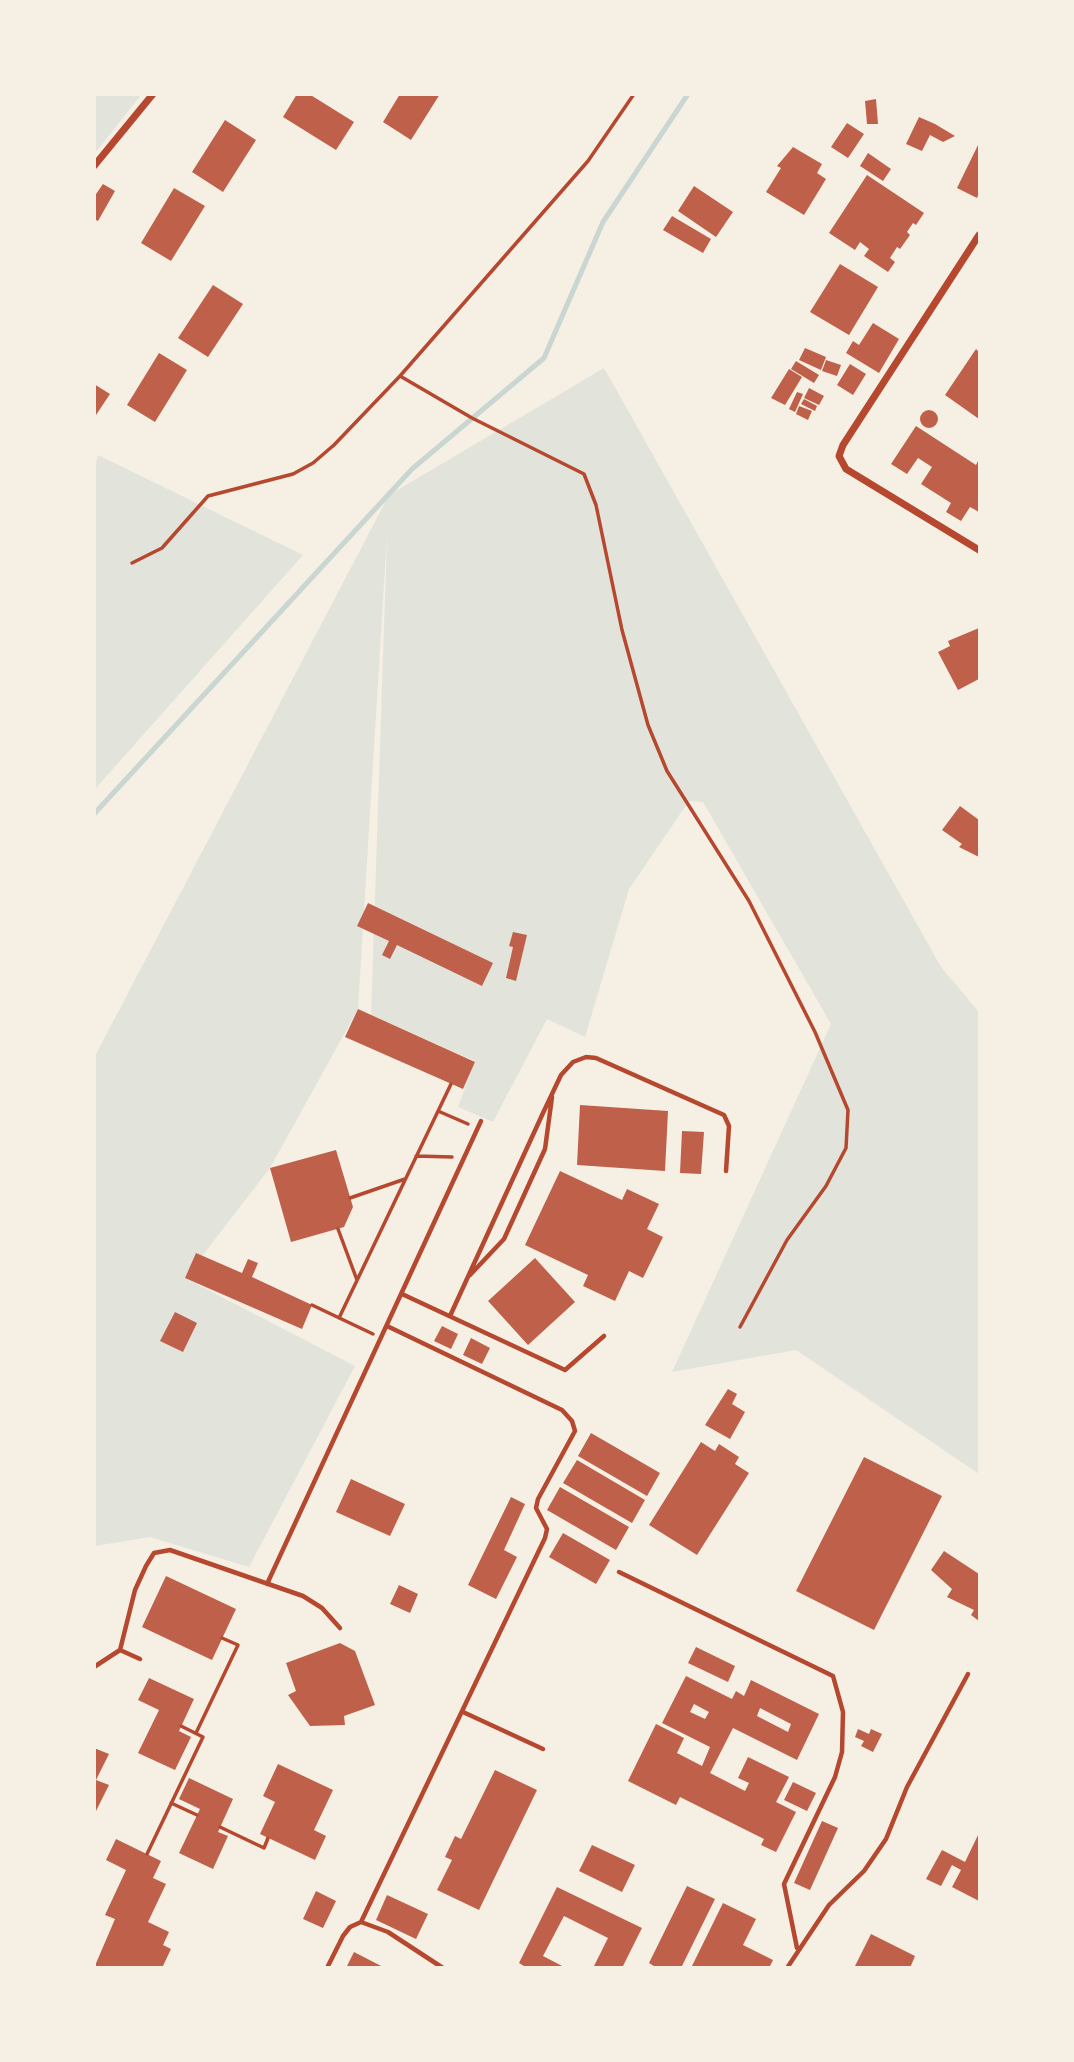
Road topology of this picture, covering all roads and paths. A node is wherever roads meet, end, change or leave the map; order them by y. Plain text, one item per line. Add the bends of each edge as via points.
1 (153, 94) edge
2 (634, 94) edge
3 (94, 166) edge
4 (979, 235) edge
5 (400, 376) junction
6 (979, 550) edge
7 (132, 563) dead end
8 (451, 1084) dead end
9 (553, 1092) junction
10 (438, 1111) junction
11 (481, 1121) dead end
12 (478, 1129) junction
13 (416, 1156) junction
14 (464, 1158) junction
15 (726, 1171) dead end
16 (405, 1179) junction
17 (350, 1198) dead end
18 (338, 1229) dead end
19 (467, 1278) junction
20 (357, 1280) junction
21 (402, 1294) junction
22 (312, 1305) dead end
23 (450, 1316) junction
24 (339, 1318) junction
25 (387, 1326) junction
26 (740, 1326) dead end
27 (604, 1336) dead end
28 (381, 1338) junction
29 (619, 1572) dead end
30 (267, 1584) junction
31 (340, 1628) dead end
32 (222, 1637) dead end
33 (120, 1650) junction
34 (140, 1659) dead end
35 (94, 1667) edge
36 (968, 1674) dead end
37 (463, 1712) junction
38 (181, 1726) dead end
39 (196, 1733) junction
40 (543, 1749) dead end
41 (171, 1803) junction
42 (197, 1815) dead end
43 (220, 1827) dead end
44 (268, 1838) dead end
45 (147, 1854) dead end
46 (360, 1922) junction
47 (797, 1948) junction
48 (327, 1968) edge
49 (443, 1968) edge
50 (786, 1968) edge

1 - 3 street
2 - 5 path via 588,160
4 - 6 street via 844,445 840,460 846,470
5 - 7 path via 313,463 293,474 208,496 162,548
5 - 26 path via 584,474 596,505 622,631 648,725 667,771 749,901 815,1032 848,1110 846,1148
8 - 10 path
9 - 15 lane via 573,1062 596,1058 712,1108 724,1115 730,1126
9 - 19 lane
9 - 19 lane via 545,1149 509,1228 499,1246
10 - 12 path
10 - 13 path
11 - 12 lane
12 - 14 lane
13 - 14 path
13 - 16 path
14 - 21 lane
16 - 17 path
16 - 20 path
18 - 20 path
19 - 23 lane
20 - 24 path
21 - 23 lane
21 - 25 lane
22 - 24 path
23 - 27 lane via 565,1370
24 - 28 path
25 - 28 lane
25 - 37 lane via 562,1410 575,1432 538,1499 536,1508 547,1529 545,1538
28 - 30 lane
29 - 47 lane via 833,1676 843,1712 842,1752 835,1777 784,1884
30 - 31 lane via 303,1596
30 - 33 lane via 170,1550 155,1552 135,1590
32 - 39 path via 238,1645
33 - 34 lane
33 - 35 lane
36 - 47 lane via 907,1787 886,1839
37 - 40 lane
37 - 46 lane
38 - 39 path
39 - 41 path via 203,1737
41 - 42 path
41 - 45 path
43 - 44 path via 264,1847
46 - 48 lane via 343,1936
46 - 49 lane
47 - 50 lane

